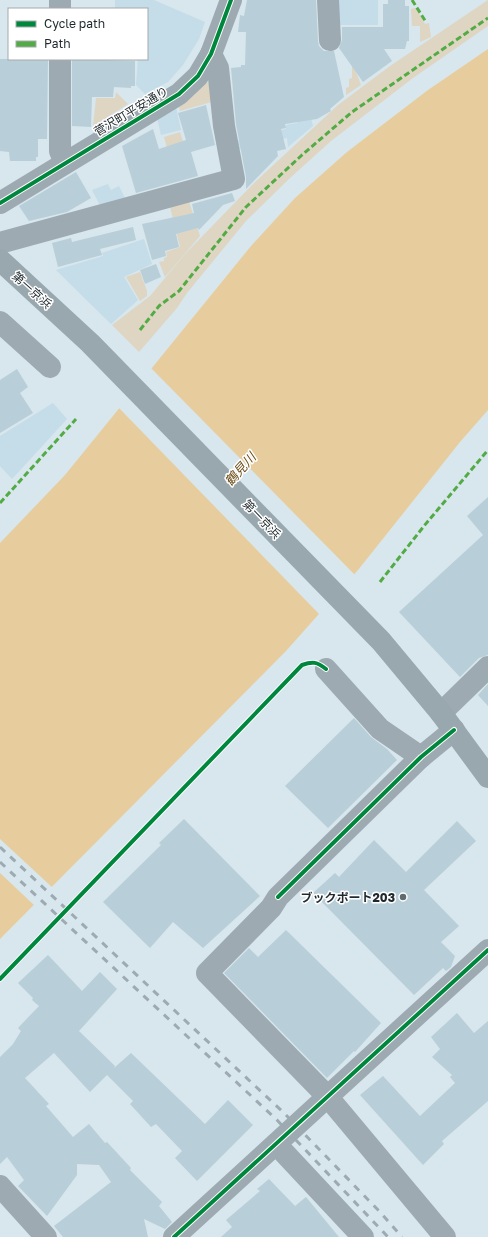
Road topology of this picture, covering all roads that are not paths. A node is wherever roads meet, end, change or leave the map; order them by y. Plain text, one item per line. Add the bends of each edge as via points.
1 (231, 0) edge
2 (328, 0) edge
3 (330, 40) dead end
4 (211, 54) junction
5 (60, 60) edge
6 (65, 163) junction
7 (0, 203) edge
8 (0, 243) edge
9 (0, 260) edge
10 (0, 322) edge
11 (50, 367) dead end
12 (488, 667) edge
13 (326, 669) dead end
14 (447, 722) junction
15 (421, 757) junction
16 (488, 777) edge
17 (488, 950) edge
18 (327, 1096) junction
19 (276, 1144) junction
20 (0, 1186) edge
21 (46, 1237) edge
22 (174, 1237) edge
23 (363, 1237) edge
24 (445, 1237) edge

1 - 4 street, 菅沢町平安通り
2 - 3 street
4 - 6 street, 菅沢町平安通り via 198,76 179,94
4 - 8 street via 218,68 224,126 234,179
5 - 6 street via 60,151
6 - 7 street, 菅沢町平安通り
9 - 14 highway, 第一京浜 via 90,343 380,641
10 - 11 street
12 - 14 street
13 - 15 street via 380,730
14 - 15 street
14 - 16 highway, 第一京浜
15 - 18 street via 278,897 271,908 207,973
17 - 18 street
18 - 19 street
18 - 24 street
19 - 22 street
19 - 23 street
20 - 21 street

